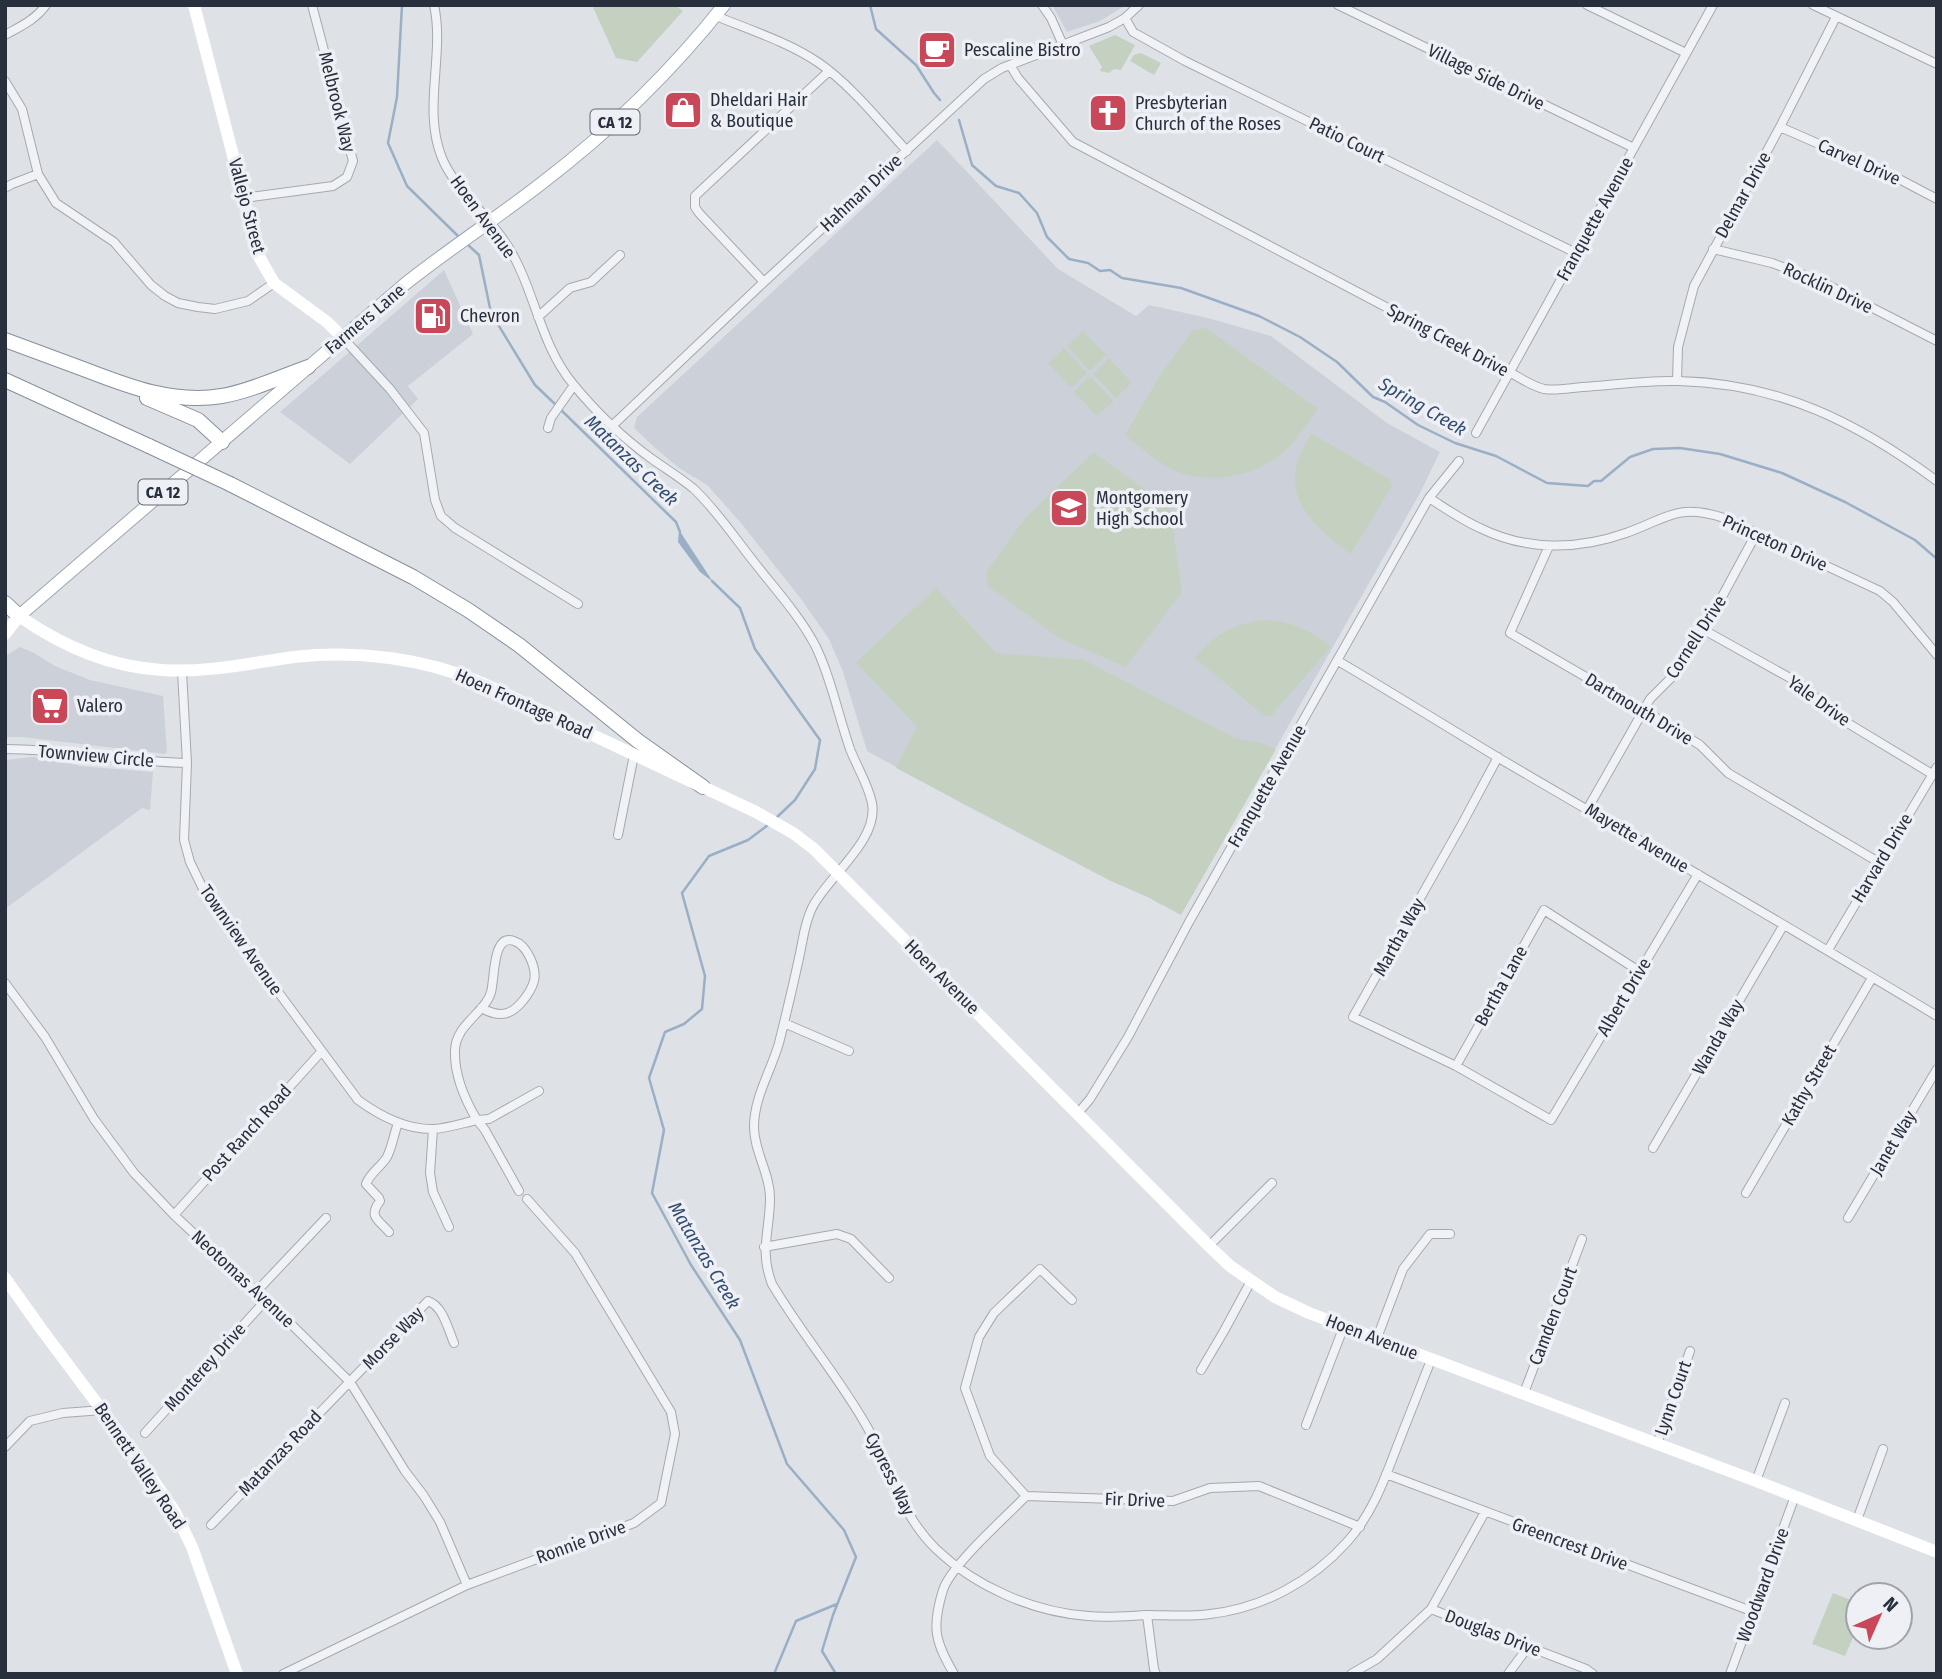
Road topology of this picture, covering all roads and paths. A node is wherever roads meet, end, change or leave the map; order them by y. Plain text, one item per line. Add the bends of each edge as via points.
1 (46, 5) edge
2 (194, 5) edge
3 (312, 5) edge
4 (434, 5) edge
5 (1042, 5) edge
6 (1139, 5) edge
7 (1338, 5) edge
8 (1587, 5) edge
9 (1713, 5) edge
10 (1813, 5) edge
11 (720, 10) edge
12 (1836, 17) junction
13 (1125, 18) junction
14 (5, 35) edge
15 (1063, 45) junction
16 (1686, 53) junction
17 (1937, 64) edge
18 (1010, 65) junction
19 (829, 71) junction
20 (5, 81) edge
21 (1780, 127) junction
22 (1634, 148) junction
23 (907, 151) junction
24 (38, 174) junction
25 (5, 188) edge
26 (244, 198) junction
27 (1937, 199) edge
28 (490, 221) junction
29 (1713, 249) junction
30 (1576, 253) junction
31 (620, 255) dead end
32 (764, 282) junction
33 (274, 283) junction
34 (538, 317) junction
35 (342, 337) junction
36 (5, 340) edge
37 (1937, 341) edge
38 (308, 367) junction
39 (1511, 373) junction
40 (5, 380) edge
41 (115, 381) junction
42 (1677, 381) junction
43 (574, 385) junction
44 (613, 425) junction
45 (548, 428) dead end
46 (1476, 433) dead end
47 (222, 442) junction
48 (1459, 461) dead end
49 (1937, 481) edge
50 (1429, 498) junction
51 (1756, 534) junction
52 (1549, 546) junction
53 (5, 603) edge
54 (578, 604) dead end
55 (12, 619) edge
56 (1704, 630) junction
57 (5, 634) edge
58 (1937, 655) edge
59 (1338, 661) junction
60 (182, 671) junction
61 (1644, 711) junction
62 (5, 749) edge
63 (634, 755) junction
64 (1498, 757) junction
65 (187, 763) junction
66 (1934, 771) edge
67 (703, 787) junction
68 (1588, 808) junction
69 (618, 835) dead end
70 (1880, 863) junction
71 (838, 873) junction
72 (1698, 874) junction
73 (1783, 926) junction
74 (1828, 950) junction
75 (1639, 971) junction
76 (1872, 978) junction
77 (5, 983) edge
78 (481, 1008) junction
79 (1937, 1016) edge
80 (784, 1023) junction
81 (849, 1051) dead end
82 (321, 1052) junction
83 (1456, 1066) junction
84 (1937, 1069) edge
85 (539, 1091) dead end
86 (1078, 1112) junction
87 (477, 1120) junction
88 (398, 1123) junction
89 (433, 1129) junction
90 (1653, 1148) dead end
91 (1272, 1183) dead end
92 (519, 1191) dead end
93 (1746, 1193) dead end
94 (527, 1199) dead end
95 (174, 1215) junction
96 (326, 1218) dead end
97 (1848, 1218) dead end
98 (449, 1227) dead end
99 (389, 1232) dead end
100 (1450, 1234) dead end
101 (1582, 1239) dead end
102 (1209, 1245) junction
103 (765, 1247) junction
104 (5, 1278) edge
105 (889, 1278) dead end
106 (1251, 1281) junction
107 (256, 1292) junction
108 (1072, 1300) dead end
109 (265, 1301) junction
110 (1344, 1326) junction
111 (1377, 1338) junction
112 (454, 1343) dead end
113 (1690, 1351) dead end
114 (1431, 1360) junction
115 (1201, 1370) dead end
116 (349, 1382) junction
117 (1524, 1393) junction
118 (1785, 1403) dead end
119 (103, 1410) junction
120 (1306, 1425) dead end
121 (145, 1433) dead end
122 (1657, 1444) junction
123 (5, 1447) edge
124 (1883, 1449) dead end
125 (1386, 1474) junction
126 (1756, 1481) junction
127 (1026, 1496) junction
128 (1795, 1496) junction
129 (1485, 1512) junction
130 (1857, 1520) junction
131 (211, 1525) dead end
132 (1360, 1527) junction
133 (1937, 1552) edge
134 (957, 1567) junction
135 (467, 1584) junction
136 (1431, 1609) junction
137 (1754, 1612) junction
138 (1147, 1615) junction
139 (1528, 1647) junction
140 (237, 1674) edge
141 (283, 1674) edge
142 (954, 1674) edge
143 (1156, 1674) edge
144 (1351, 1674) edge
145 (1507, 1674) edge
146 (1593, 1674) edge
147 (1730, 1674) edge

1 - 14 street via 30,22
2 - 26 street, Vallejo Street
3 - 26 street, Melbrook Way via 353,161 351,169 333,186
4 - 28 street, Hoen Avenue via 438,44 433,121 438,147 451,174
5 - 15 street
6 - 13 street, Hahman Drive
7 - 22 street, Village Side Drive
8 - 16 street
9 - 16 street, Franquette Avenue
10 - 12 street
11 - 19 street
11 - 28 street, Farmers Lane / CA 12 via 656,83 605,131
12 - 17 street
12 - 21 street, Delmar Drive
13 - 15 street, Hahman Drive
13 - 30 street, Patio Court via 1133,32 1173,55
15 - 18 street, Hahman Drive
16 - 22 street, Franquette Avenue
18 - 23 street, Hahman Drive via 984,79
18 - 39 street, Spring Creek Drive via 1073,142
19 - 23 street
19 - 32 street via 695,196 699,213
20 - 24 street via 22,109
21 - 27 street, Carvel Drive
21 - 29 street, Delmar Drive
22 - 30 street, Franquette Avenue
23 - 32 street, Hahman Drive
24 - 25 street
24 - 33 street via 56,202 114,242 151,285 178,303 215,309 232,306
26 - 33 street, Vallejo Street via 257,253
28 - 34 street, Hoen Avenue via 512,253
28 - 35 street, Farmers Lane / CA 12
29 - 37 street, Rocklin Drive via 1820,281
29 - 42 street, Delmar Drive via 1694,286 1678,347
30 - 39 street, Franquette Avenue
31 - 34 street via 591,282 570,288
32 - 44 street, Hahman Drive
33 - 35 street, Vallejo Street
34 - 43 street, Hoen Avenue via 552,351
35 - 38 street, Farmers Lane / CA 12
35 - 54 street, Vallejo Street via 424,433 441,516
36 - 41 highway, CA 12
38 - 41 highway, CA 12 via 209,398 163,396
38 - 47 street, Farmers Lane / CA 12
39 - 42 street, Spring Creek Drive via 1550,389
39 - 46 street, Franquette Avenue
40 - 67 highway, bridge via 230,484 413,577 519,645
41 - 47 highway via 193,418
42 - 49 street, Spring Creek Drive via 1750,388 1802,404 1849,424
43 - 44 street, Hoen Avenue
43 - 45 street
44 - 71 street, Hoen Avenue via 691,486 786,602 815,646 873,808 868,832
47 - 55 street, Farmers Lane / CA 12
48 - 50 street, Franquette Avenue
50 - 52 street, Princeton Drive via 1490,533
50 - 59 street, Franquette Avenue
51 - 52 street, Princeton Drive via 1711,514 1683,512 1595,542
51 - 56 street, Cornell Drive
51 - 58 street, Princeton Drive via 1880,591
52 - 61 street, Dartmouth Drive via 1510,633
53 - 55 highway
55 - 57 street, Farmers Lane
55 - 60 street, Hoen Frontage Road via 100,659
56 - 61 street, Cornell Drive
56 - 66 street, Yale Drive via 1799,683 1836,716
59 - 64 street, Mayette Avenue
59 - 86 street, Franquette Avenue via 1128,1037
60 - 63 street, Hoen Frontage Road via 321,655 418,663 482,682
60 - 65 street, Townview Avenue
61 - 68 street, Cornell Drive
61 - 70 street, Dartmouth Drive via 1700,745 1728,773
62 - 65 street, Townview Circle
63 - 67 street, Hoen Frontage Road
63 - 69 street
64 - 68 street, Mayette Avenue
64 - 83 street, Martha Way via 1353,1017
65 - 82 street, Townview Avenue via 184,839 190,862 205,893
66 - 70 street, Harvard Drive
67 - 71 street, Hoen Frontage Road via 793,833
68 - 72 street, Mayette Avenue
70 - 74 street, Harvard Drive
71 - 80 street, Cypress Way via 809,914
71 - 86 street, Hoen Avenue
72 - 73 street, Mayette Avenue
72 - 75 street, Albert Drive
73 - 74 street, Mayette Avenue
73 - 90 street, Wanda Way
74 - 76 street, Mayette Avenue
75 - 83 street, Albert Drive via 1551,1120
75 - 83 street, Bertha Lane via 1544,911
76 - 79 street, Mayette Avenue
76 - 93 street, Kathy Street
77 - 95 street, Neotomas Avenue via 45,1037 113,1147
78 - 78 street via 507,1013 531,989 535,974 522,945 508,940 499,946 491,995
78 - 87 street via 455,1047 457,1071
80 - 81 street
80 - 103 street, Cypress Way via 754,1115 756,1144 770,1192
82 - 88 street, Townview Avenue via 358,1100
82 - 95 street, Post Ranch Road
84 - 97 street, Janet Way
85 - 87 street, Townview Avenue
86 - 102 street, Hoen Avenue
87 - 89 street, Townview Avenue
87 - 92 street
88 - 89 street, Townview Avenue
88 - 99 street via 388,1154 366,1184 380,1198 374,1215
89 - 98 street via 433,1192
91 - 102 street
94 - 135 street, Ronnie Drive via 575,1253 671,1412 675,1434 661,1503 634,1524
95 - 107 street, Neotomas Avenue
96 - 107 street
100 - 111 street via 1430,1234 1403,1269
101 - 117 street, Camden Court
102 - 106 street, Hoen Avenue
103 - 105 street via 837,1234 851,1239
103 - 134 street, Cypress Way via 772,1284 867,1427 905,1510 933,1546
104 - 119 street, Bennett Valley Road
106 - 110 street, Hoen Avenue via 1275,1297
106 - 115 street
107 - 109 street, Neotomas Avenue
108 - 127 street via 1040,1269 994,1313 979,1337 965,1388 990,1456
109 - 116 street, Neotomas Avenue
109 - 121 street, Monterey Drive
110 - 111 street, Hoen Avenue
110 - 120 street
111 - 114 street, Hoen Avenue
112 - 116 street, Morse Way via 441,1312 428,1301
113 - 122 street, Lynn Court
114 - 117 street, Hoen Avenue
114 - 125 street, Cypress Way
116 - 131 street, Matanzas Road
116 - 135 street, Neotomas Avenue via 440,1522
117 - 122 street, Hoen Avenue
118 - 126 street
119 - 123 street via 30,1421
119 - 140 street, Bennett Valley Road via 175,1512
122 - 126 street, Hoen Avenue
124 - 130 street
125 - 129 street, Greencrest Drive
125 - 132 street, Cypress Way
126 - 128 street, Hoen Avenue
127 - 132 street, Fir Drive via 1173,1502 1210,1488 1259,1486
127 - 134 street
128 - 130 street, Hoen Avenue
128 - 137 street, Woodward Drive
129 - 136 street
129 - 137 street, Greencrest Drive
130 - 133 street, Hoen Avenue
132 - 138 street, Cypress Way via 1319,1569 1264,1600 1215,1614
134 - 138 street, Cypress Way via 1001,1593 1051,1610 1088,1616
134 - 142 street via 943,1589 937,1634
135 - 141 street, Ronnie Drive
136 - 139 street, Douglas Drive
136 - 144 street via 1377,1659
137 - 147 street, Woodward Drive
138 - 143 street
139 - 145 street
139 - 146 street, Douglas Drive

